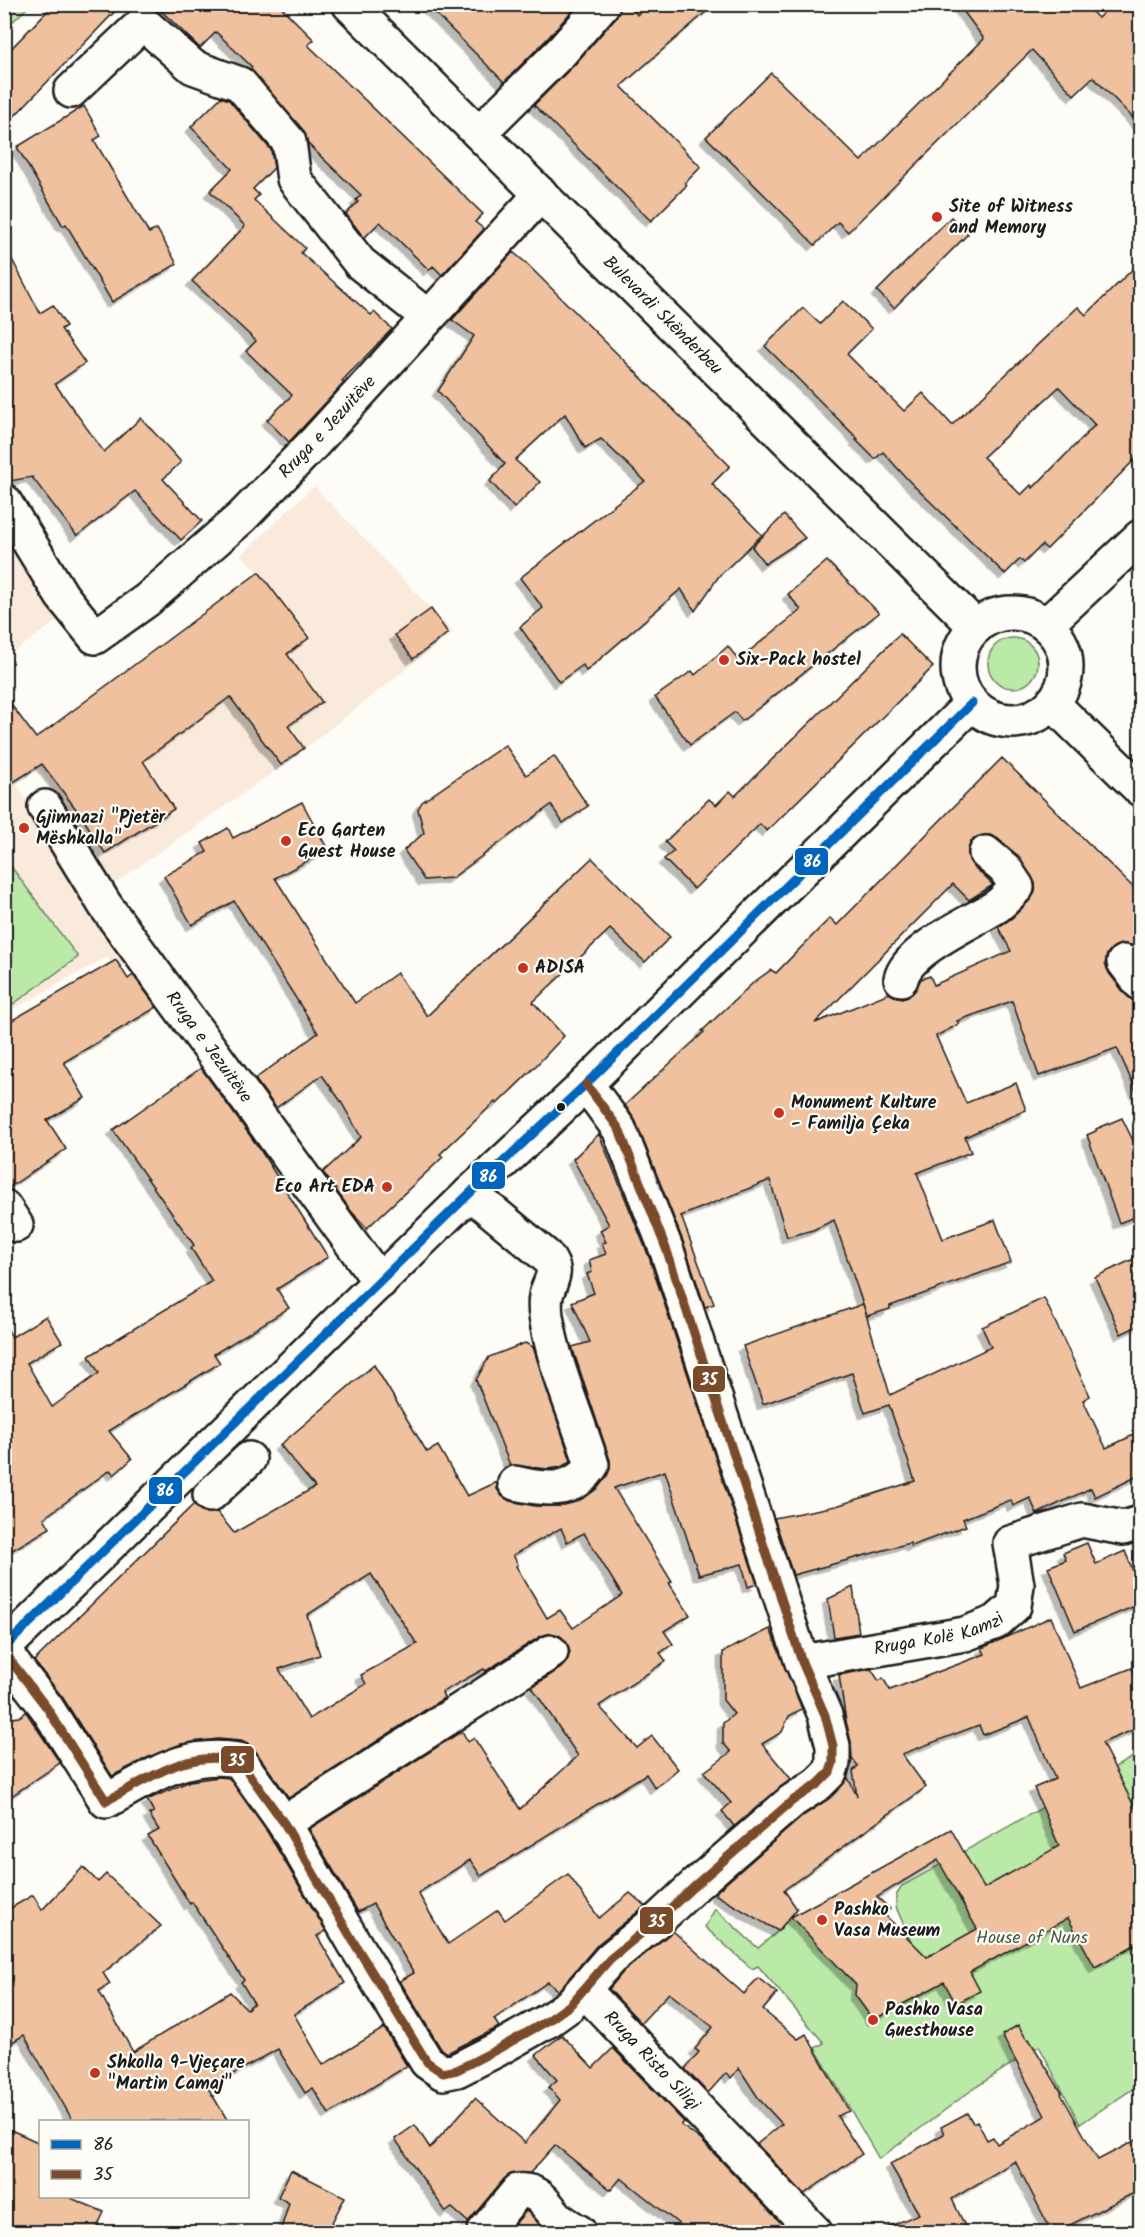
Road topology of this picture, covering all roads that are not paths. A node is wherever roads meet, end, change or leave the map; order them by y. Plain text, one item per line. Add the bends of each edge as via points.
1 (350, 4) edge
2 (603, 4) edge
3 (71, 91) dead end
4 (479, 133) junction
5 (541, 194) junction
6 (428, 317) junction
7 (4, 501) edge
8 (1140, 537) edge
9 (1046, 625) junction
10 (976, 627) junction
11 (972, 703) junction
12 (1053, 704) junction
13 (1140, 789) edge
14 (45, 807) dead end
15 (986, 853) dead end
16 (902, 979) dead end
17 (586, 1084) junction
18 (470, 1194) junction
19 (380, 1282) junction
20 (249, 1459) dead end
21 (515, 1484) dead end
22 (210, 1495) dead end
23 (1140, 1523) edge
24 (4, 1650) edge
25 (551, 1652) dead end
26 (802, 1662) junction
27 (284, 1823) junction
28 (584, 1990) junction
29 (484, 2232) edge
30 (579, 2232) edge
31 (815, 2232) edge

1 - 4 street, Bulevardi Skënderbeu
2 - 4 street via 562,51
3 - 6 street via 143,23 193,67 240,84 290,142 294,179 360,263
4 - 5 street, Bulevardi Skënderbeu
5 - 6 street, Rruga e Jezuitëve
5 - 10 street, Bulevardi Skënderbeu
6 - 7 street, Rruga e Jezuitëve via 242,518 147,600 95,637 62,596
8 - 9 street
9 - 10 street via 1034,617 1011,614
9 - 12 street via 1059,638 1066,654 1067,672
10 - 11 street via 967,638 958,664 964,692
11 - 12 street via 986,715 1003,721 1039,715
11 - 17 street
12 - 13 street
14 - 19 street, Rruga e Jezuitëve via 105,905
15 - 16 street via 1005,869 1017,887 999,904 921,952 903,970
17 - 18 street
17 - 26 street via 618,1129 667,1251
18 - 19 street
18 - 21 street via 552,1264 554,1278 547,1290 545,1314 592,1465 585,1477 567,1486 540,1489
19 - 24 street
20 - 22 street
23 - 26 street, Rruga Kolë Kamzi via 1123,1528 1082,1520 1010,1543 1017,1585 1014,1606 996,1623 965,1634
24 - 27 street via 47,1708 106,1801 180,1762 222,1757 239,1760
25 - 27 street
26 - 28 street via 825,1715 833,1746 830,1772 609,1959
27 - 28 street via 427,2062 443,2073 458,2070 549,2020
28 - 31 street, Rruga Risto Siliqi
29 - 30 street via 518,2192 528,2190

